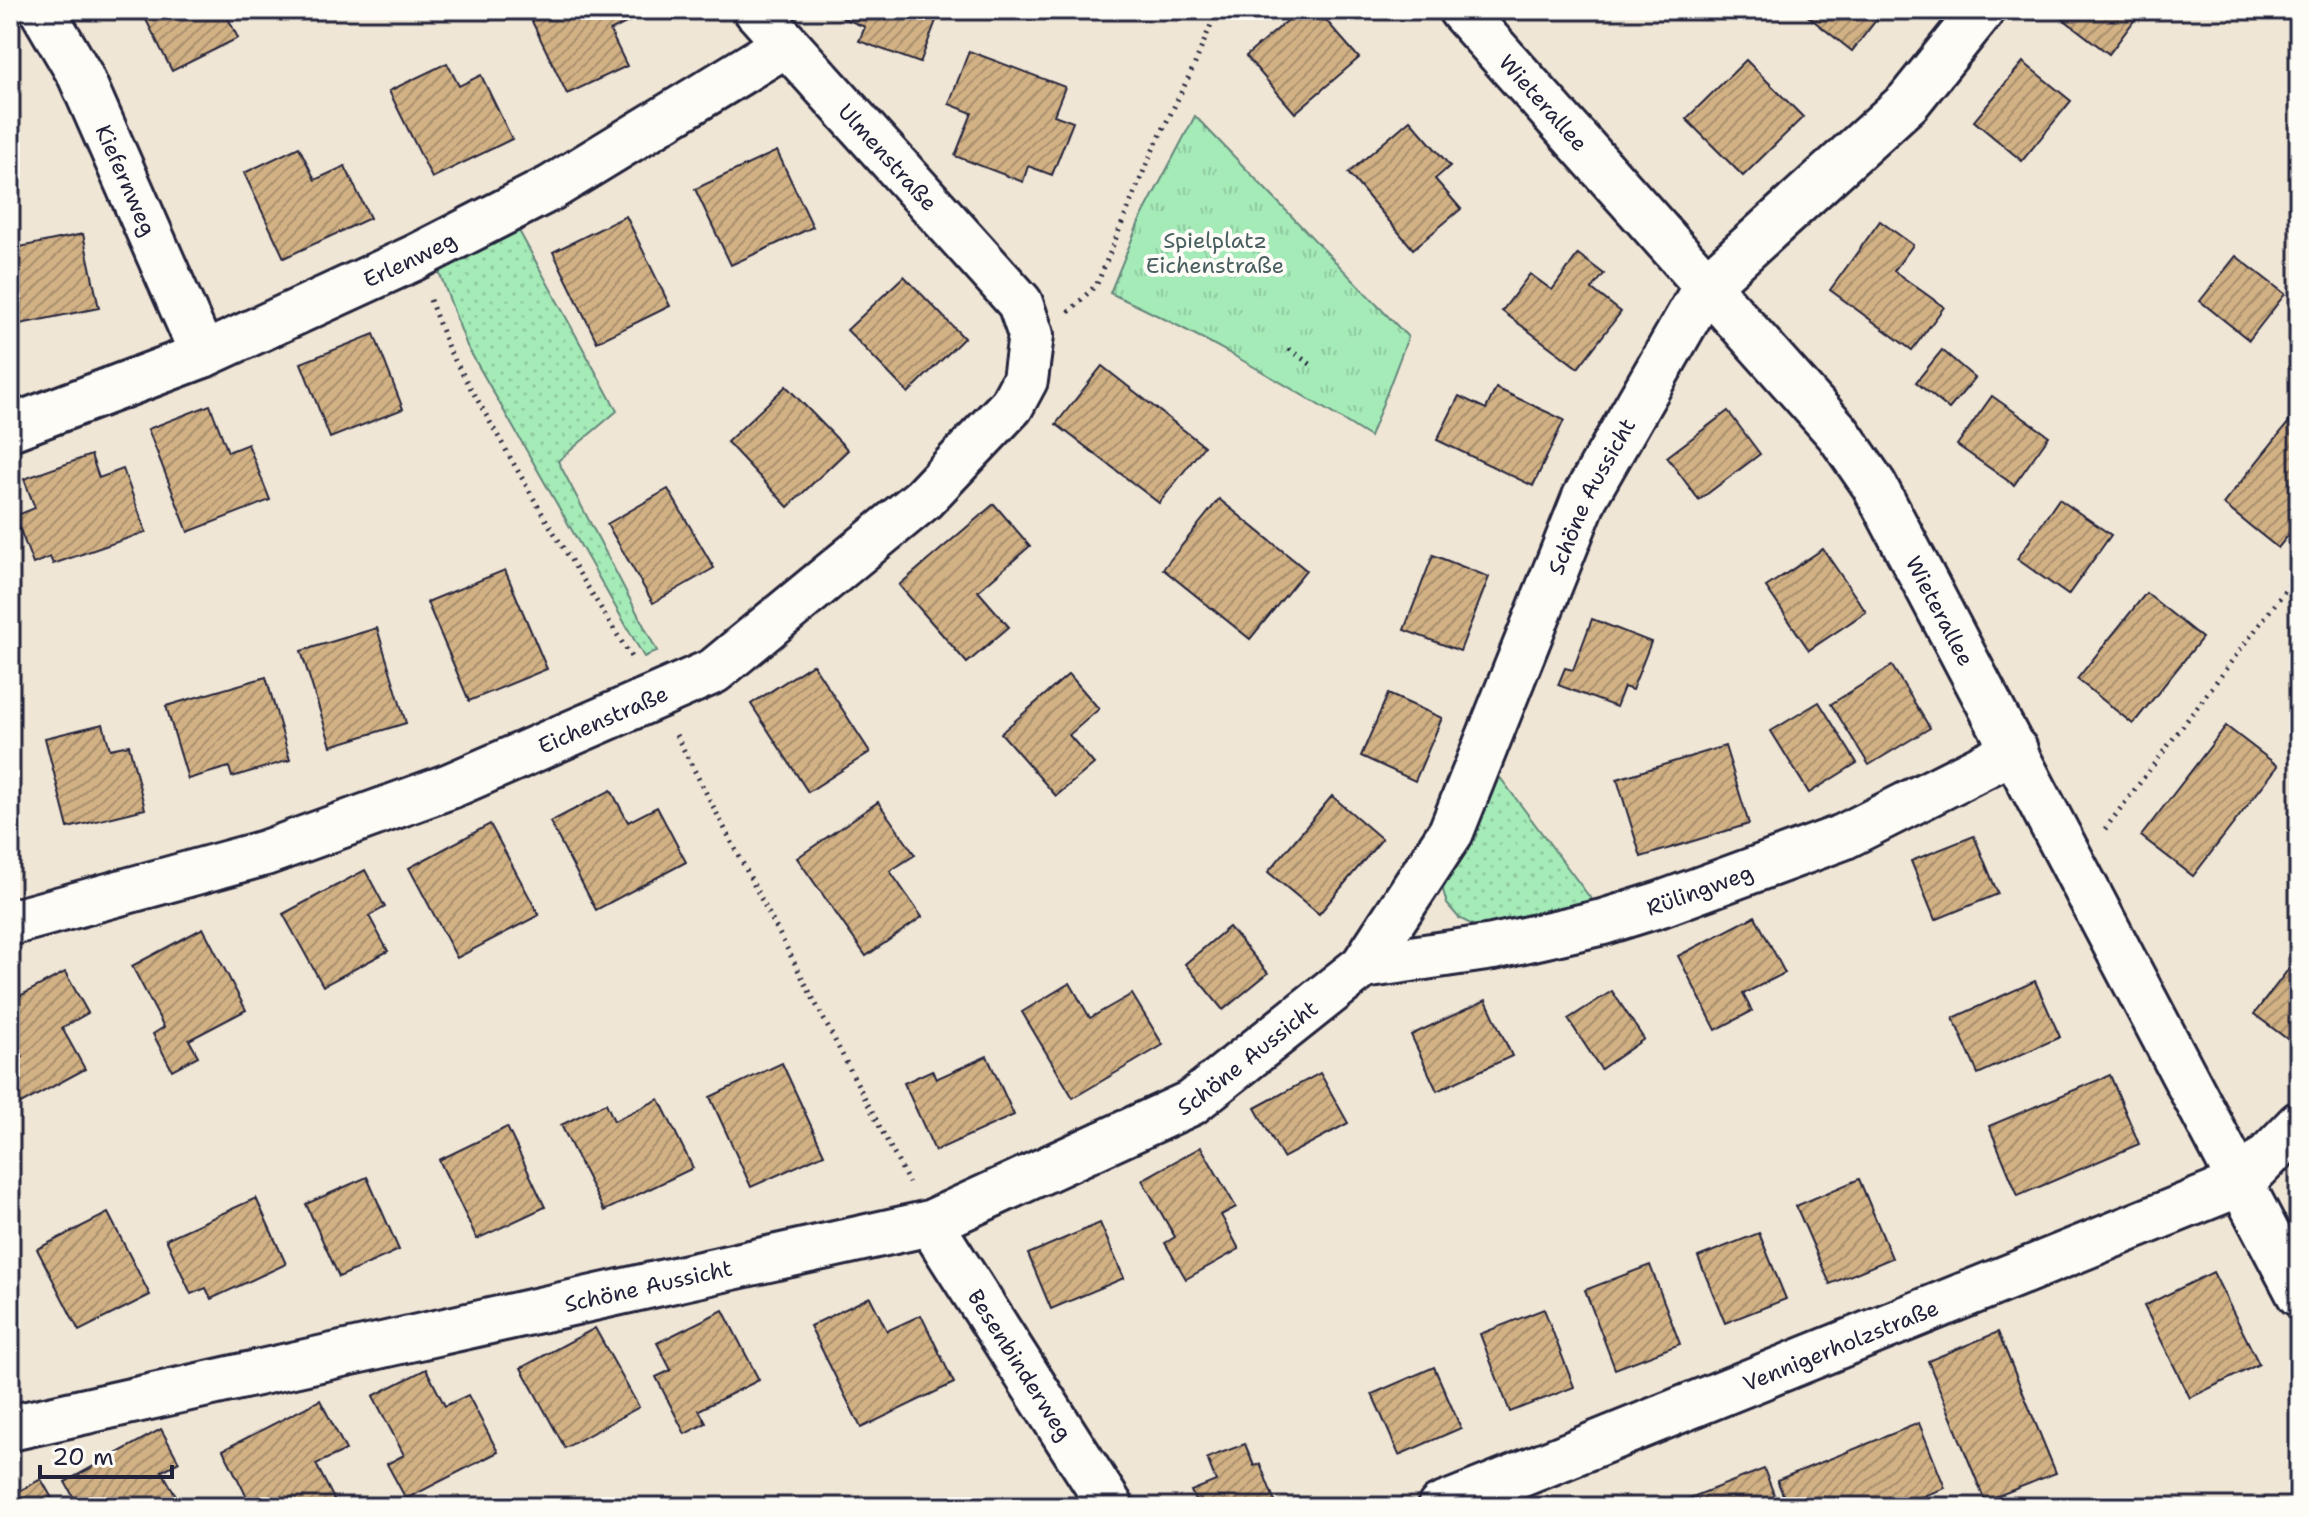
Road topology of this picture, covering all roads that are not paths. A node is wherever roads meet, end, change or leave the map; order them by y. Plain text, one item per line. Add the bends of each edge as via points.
1 (42, 10) edge
2 (756, 10) edge
3 (1461, 10) edge
4 (1982, 10) edge
5 (785, 45) junction
6 (1706, 286) junction
7 (1026, 319) joint
8 (203, 355) junction
9 (10, 428) edge
10 (2015, 750) junction
11 (10, 923) edge
12 (1363, 966) junction
13 (2299, 1124) edge
14 (2242, 1183) junction
15 (930, 1223) junction
16 (2299, 1294) edge
17 (10, 1428) edge
18 (1111, 1507) edge
19 (1440, 1507) edge

1 - 8 street, Kiefernweg via 80,75
2 - 5 street, Ulmenstraße
3 - 6 street, Wieterallee
4 - 6 street, Schöne Aussicht via 1908,102
5 - 7 street, Ulmenstraße
5 - 8 street, Erlenweg via 551,188
6 - 10 street, Wieterallee via 1838,433 1874,485
6 - 12 street, Schöne Aussicht via 1585,497 1451,832
7 - 11 street, Eichenstraße via 1025,380 980,442 923,499 714,671 450,786 265,853
8 - 9 street, Erlenweg
10 - 12 street, Rülingweg via 1843,837 1661,904 1493,947
10 - 14 street, Wieterallee
12 - 15 street, Schöne Aussicht via 1191,1103
13 - 14 street
14 - 16 street, Wieterallee
14 - 19 street, Vennigerholzstraße
15 - 17 street, Schöne Aussicht
15 - 18 street, Besenbinderweg

